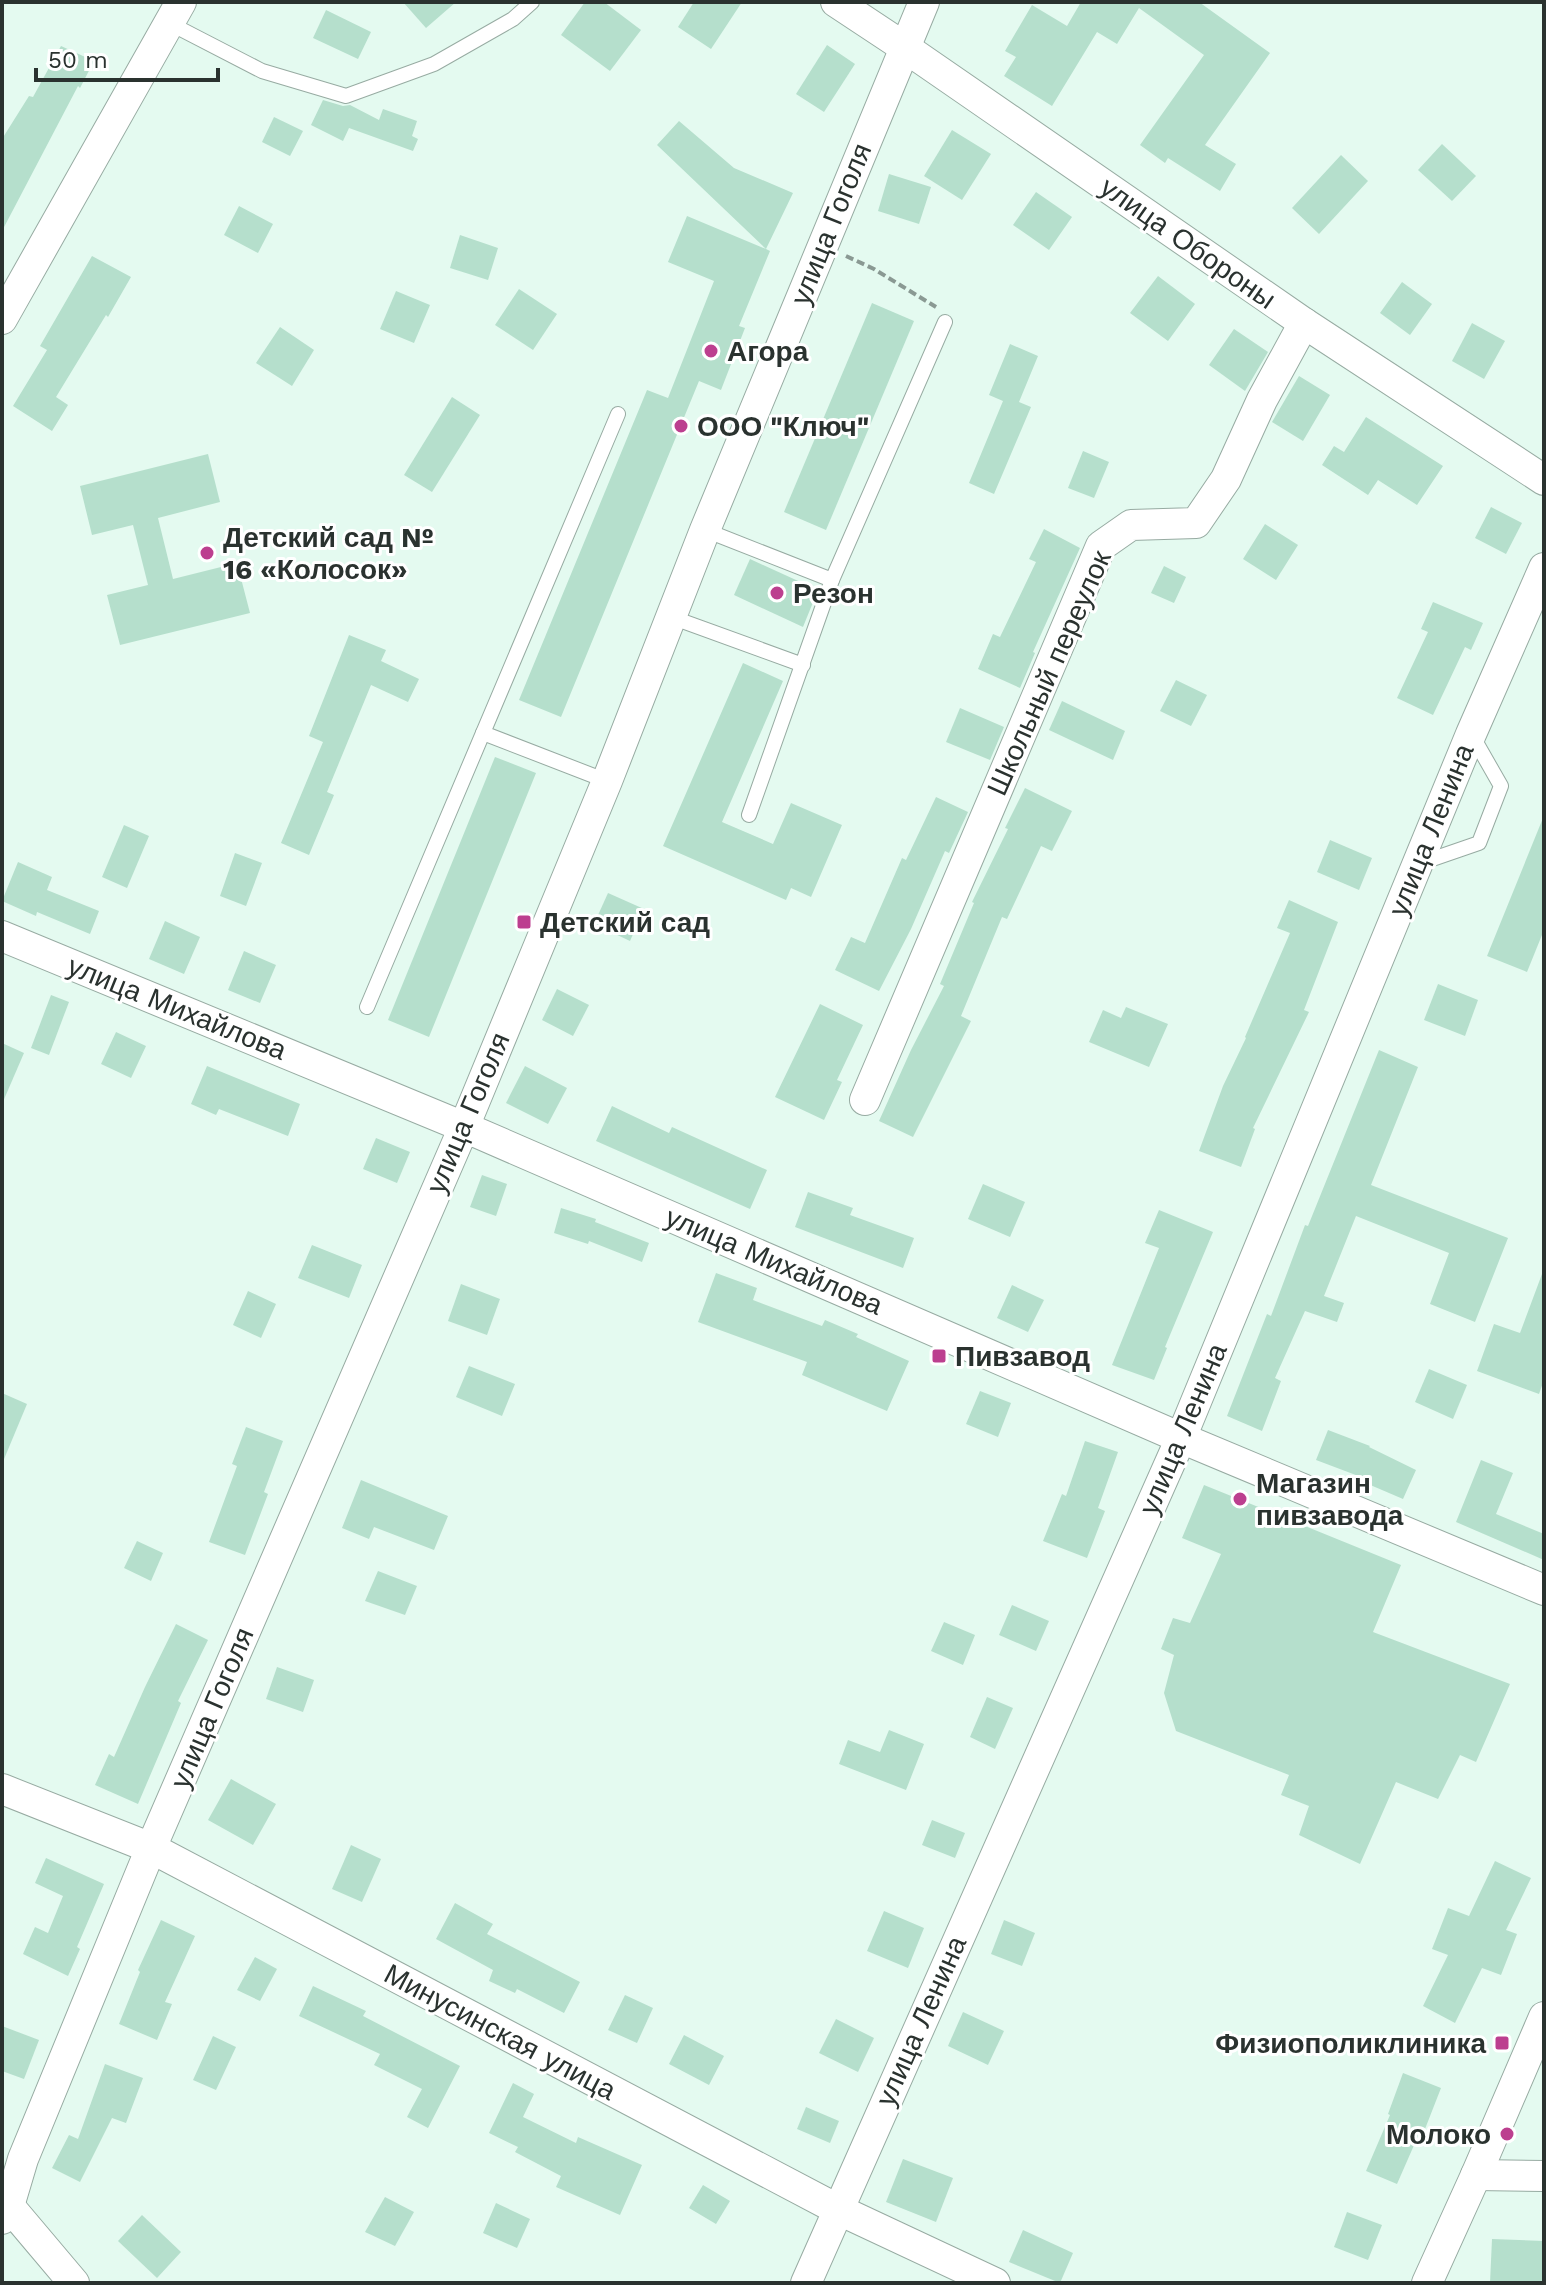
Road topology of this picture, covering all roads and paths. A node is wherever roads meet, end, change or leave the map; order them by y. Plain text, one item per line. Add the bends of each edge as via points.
1 (532, 2) edge
2 (836, 2) edge
3 (924, 2) edge
4 (175, 13) edge
5 (904, 47) junction
6 (822, 245) junction
7 (2, 319) edge
8 (945, 322) joint
9 (1304, 323) junction
10 (618, 414) dead end
11 (1544, 480) edge
12 (705, 530) junction
13 (1544, 568) edge
14 (832, 580) junction
15 (671, 617) junction
16 (803, 665) junction
17 (483, 733) junction
18 (1471, 734) junction
19 (607, 781) junction
20 (749, 815) dead end
21 (1417, 865) junction
22 (2, 936) edge
23 (367, 1007) dead end
24 (865, 1100) dead end
25 (464, 1127) junction
26 (1181, 1438) junction
27 (1544, 1590) edge
28 (2, 1789) edge
29 (151, 1848) junction
30 (1544, 2017) edge
31 (1476, 2175) junction
32 (1544, 2176) edge
33 (837, 2209) junction
34 (6, 2212) edge
35 (74, 2283) edge
36 (806, 2283) edge
37 (995, 2283) edge
38 (1427, 2283) edge

1 - 4 lane via 513,19 434,64 346,96 262,71
2 - 5 street, улица Обороны
3 - 5 street, улица Гоголя
4 - 7 street
5 - 6 street, улица Гоголя
5 - 9 street, улица Обороны
6 - 8 path via 936,307
6 - 12 street, улица Гоголя
8 - 14 lane
9 - 11 street, улица Обороны
9 - 24 street, Школьный переулок via 1226,479 1196,523 1131,525 1101,546
10 - 17 lane
12 - 14 lane
12 - 15 street, улица Гоголя
13 - 18 street, улица Ленина
14 - 16 lane
15 - 16 lane
15 - 19 street, улица Гоголя
16 - 20 lane
17 - 19 lane
17 - 23 lane
18 - 21 street, улица Ленина
18 - 21 lane via 1501,786 1479,843
19 - 25 street, улица Гоголя
21 - 26 street, улица Ленина
22 - 25 street, улица Михайлова
25 - 26 street, улица Михайлова
25 - 29 street, улица Гоголя
26 - 27 street, улица Михайлова
26 - 33 street, улица Ленина
28 - 29 street, Минусинская улица
29 - 33 street, Минусинская улица
29 - 34 street, улица Гоголя
30 - 31 street
31 - 32 street
31 - 38 street
33 - 36 street, улица Ленина
33 - 37 street, Минусинская улица
34 - 35 street

